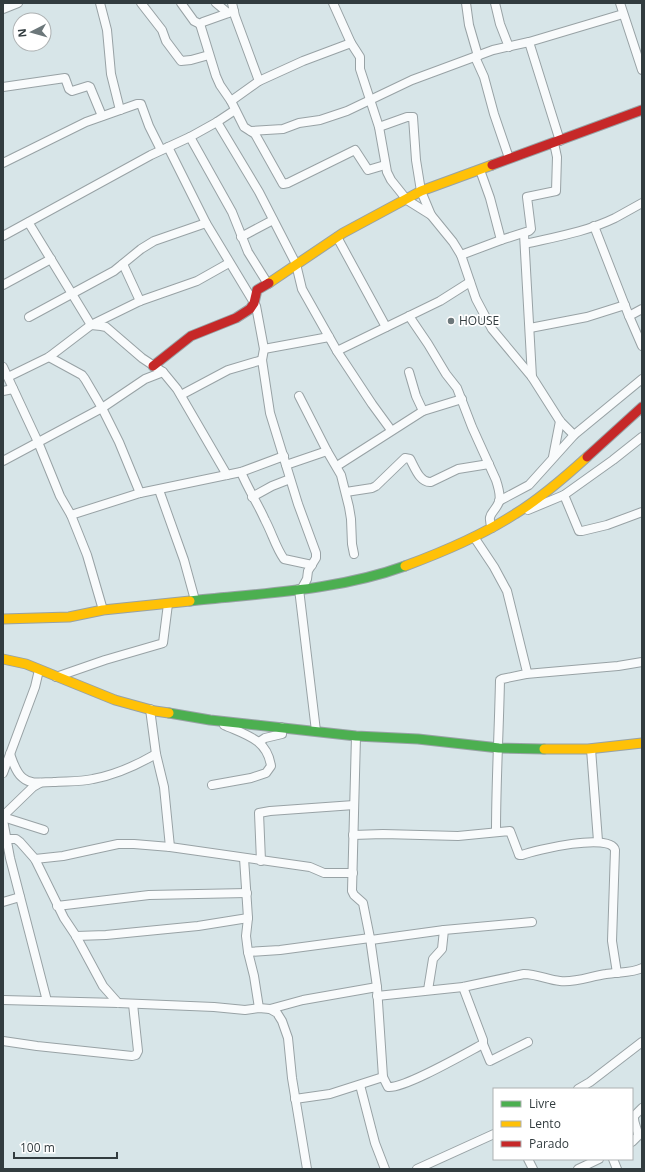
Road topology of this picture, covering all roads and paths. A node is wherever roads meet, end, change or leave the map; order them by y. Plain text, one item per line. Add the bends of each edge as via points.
1 (18, 3) edge
2 (100, 3) edge
3 (141, 3) edge
4 (181, 3) edge
5 (216, 3) edge
6 (232, 3) edge
7 (333, 3) edge
8 (466, 3) edge
9 (495, 3) edge
10 (620, 3) edge
11 (6, 6) edge
12 (231, 12) junction
13 (623, 14) junction
14 (200, 24) junction
15 (529, 42) junction
16 (351, 43) junction
17 (509, 47) junction
18 (209, 56) junction
19 (477, 56) junction
20 (642, 70) edge
21 (258, 81) junction
22 (3, 87) edge
23 (370, 100) junction
24 (231, 101) junction
25 (120, 110) junction
26 (235, 110) junction
27 (642, 110) edge
28 (102, 116) junction
29 (217, 122) junction
30 (379, 127) junction
31 (251, 130) junction
32 (190, 137) junction
33 (557, 142) junction
34 (165, 148) junction
35 (509, 158) junction
36 (3, 163) edge
37 (385, 165) junction
38 (480, 170) junction
39 (421, 191) junction
40 (407, 200) junction
41 (642, 203) edge
42 (431, 215) junction
43 (273, 220) junction
44 (29, 222) junction
45 (206, 223) junction
46 (594, 226) junction
47 (524, 234) junction
48 (3, 236) edge
49 (241, 237) junction
50 (337, 237) junction
51 (501, 240) junction
52 (525, 244) junction
53 (461, 256) junction
54 (51, 259) junction
55 (229, 263) junction
56 (123, 264) junction
57 (296, 264) junction
58 (470, 282) junction
59 (268, 284) junction
60 (3, 286) edge
61 (72, 293) junction
62 (140, 301) junction
63 (254, 303) junction
64 (624, 305) junction
65 (642, 309) edge
66 (29, 316) dead end
67 (409, 316) junction
68 (629, 316) junction
69 (91, 325) junction
70 (386, 327) junction
71 (530, 328) junction
72 (329, 337) junction
73 (642, 346) edge
74 (264, 349) junction
75 (337, 351) junction
76 (49, 357) junction
77 (262, 360) junction
78 (154, 366) junction
79 (3, 367) edge
80 (163, 372) junction
81 (409, 372) dead end
82 (8, 377) junction
83 (532, 377) junction
84 (642, 379) edge
85 (13, 389) junction
86 (3, 391) edge
87 (181, 395) junction
88 (299, 396) dead end
89 (462, 399) junction
90 (642, 407) edge
91 (102, 408) junction
92 (423, 411) junction
93 (560, 421) junction
94 (391, 430) junction
95 (574, 435) junction
96 (642, 437) edge
97 (38, 442) junction
98 (327, 451) junction
99 (284, 456) junction
100 (553, 457) junction
101 (3, 461) edge
102 (489, 464) junction
103 (286, 465) junction
104 (337, 466) junction
105 (241, 472) junction
106 (227, 475) junction
107 (290, 479) junction
108 (159, 490) junction
109 (346, 492) junction
110 (140, 493) junction
111 (564, 495) junction
112 (252, 497) junction
113 (499, 501) junction
114 (642, 512) edge
115 (71, 515) junction
116 (514, 516) junction
117 (492, 528) junction
118 (474, 537) junction
119 (354, 554) dead end
120 (312, 565) junction
121 (301, 589) junction
122 (195, 600) junction
123 (168, 604) junction
124 (103, 610) junction
125 (3, 619) edge
126 (3, 659) edge
127 (642, 662) edge
128 (39, 670) junction
129 (526, 674) junction
130 (56, 677) junction
131 (150, 709) junction
132 (220, 721) junction
133 (281, 727) junction
134 (316, 731) junction
135 (356, 736) junction
136 (259, 742) junction
137 (642, 743) edge
138 (499, 748) junction
139 (591, 749) junction
140 (10, 754) junction
141 (156, 754) junction
142 (3, 773) edge
143 (40, 783) junction
144 (212, 785) dead end
145 (354, 805) junction
146 (3, 818) edge
147 (44, 830) dead end
148 (496, 832) junction
149 (354, 835) junction
150 (7, 839) junction
151 (598, 841) junction
152 (170, 847) junction
153 (244, 858) junction
154 (7, 859) edge
155 (35, 859) junction
156 (262, 861) junction
157 (353, 873) junction
158 (247, 893) junction
159 (20, 897) junction
160 (3, 902) edge
161 (58, 906) junction
162 (248, 918) junction
163 (532, 922) dead end
164 (444, 930) junction
165 (76, 936) junction
166 (371, 939) junction
167 (248, 952) junction
168 (640, 969) edge
169 (617, 972) junction
170 (642, 978) edge
171 (463, 988) junction
172 (428, 990) junction
173 (377, 992) junction
174 (3, 1000) edge
175 (47, 1001) junction
176 (118, 1003) junction
177 (133, 1004) junction
178 (259, 1008) junction
179 (270, 1009) junction
180 (3, 1041) edge
181 (528, 1042) dead end
182 (642, 1042) edge
183 (482, 1044) junction
184 (383, 1077) junction
185 (360, 1085) junction
186 (580, 1088) edge
187 (295, 1099) junction
188 (642, 1108) edge
189 (493, 1134) edge
190 (633, 1142) edge
191 (528, 1160) edge
192 (597, 1160) edge
193 (614, 1160) edge
194 (307, 1169) edge
195 (385, 1169) edge
196 (417, 1169) edge
197 (533, 1169) edge
198 (578, 1169) edge
199 (618, 1169) edge

1 - 11 street
2 - 25 street via 107,30 111,74
3 - 18 street via 181,61
4 - 14 street via 194,22
5 - 12 street
6 - 12 street
7 - 16 street
8 - 19 street
9 - 17 street
10 - 13 street
12 - 14 street
12 - 21 street
13 - 15 street
13 - 20 street
14 - 18 street
15 - 17 street
15 - 33 street
16 - 21 street
16 - 23 street via 360,57 360,69
17 - 19 street
18 - 24 street via 220,85
19 - 23 street via 412,80
19 - 35 street
21 - 24 street
22 - 28 street via 65,78 72,91 90,87
23 - 30 street
23 - 31 street via 320,120 299,123 283,129
24 - 26 street
25 - 28 street
25 - 34 street via 141,104 149,126
26 - 29 street
26 - 31 street via 244,127
27 - 33 street
28 - 36 street
29 - 32 street
29 - 43 street
30 - 37 street
30 - 39 street via 413,117
31 - 37 street via 283,184 355,150 368,170
32 - 34 street
32 - 49 street via 232,212
33 - 35 street
33 - 47 street via 556,191 527,197 531,229
34 - 44 street
34 - 45 street
35 - 38 street
37 - 40 street via 391,180
38 - 39 street
38 - 51 street
39 - 40 street
39 - 42 street
40 - 42 street
40 - 50 street
41 - 46 street
42 - 53 street
43 - 49 street
43 - 57 street
44 - 48 street
44 - 54 street
45 - 55 street
45 - 56 street via 154,241
46 - 52 street
46 - 64 street
47 - 51 street
47 - 52 street
49 - 59 street
50 - 57 street
50 - 70 street
51 - 53 street
52 - 71 street
53 - 58 street
54 - 60 street
54 - 61 street
55 - 62 street via 188,286
55 - 63 street
56 - 61 street
56 - 62 street
57 - 59 street
57 - 72 street via 302,289
58 - 67 street
58 - 83 street via 492,329
59 - 63 street via 257,290
61 - 66 street
61 - 69 street
62 - 69 street
63 - 74 street
63 - 78 street via 250,309 236,318 191,336
64 - 68 street
64 - 71 street via 587,317
65 - 68 street
67 - 70 street
67 - 89 street
68 - 73 street
69 - 76 street
69 - 78 street via 106,327
70 - 75 street
71 - 83 street
72 - 74 street
72 - 75 street
74 - 77 street
75 - 94 street
76 - 82 street
76 - 91 street via 82,375
77 - 87 street via 228,370
77 - 99 street via 270,413
78 - 80 street
79 - 82 street
80 - 87 street
80 - 91 street via 145,379
81 - 92 street
82 - 85 street
83 - 93 street
84 - 95 street
85 - 86 street
85 - 97 street
87 - 106 street
88 - 98 street
89 - 92 street
89 - 102 street
90 - 116 street via 559,482
91 - 97 street
91 - 110 street
92 - 94 street
93 - 95 street
93 - 100 street
94 - 104 street
95 - 100 street
96 - 111 street
97 - 101 street
97 - 115 street via 58,492
98 - 103 street
98 - 104 street
99 - 103 street
99 - 105 street
100 - 113 street via 529,485
102 - 109 street via 458,469 427,482 423,481 410,460 405,458 376,486
102 - 113 street via 499,487
103 - 107 street
104 - 109 street
105 - 106 street
105 - 112 street
106 - 108 street
107 - 112 street
107 - 120 street via 316,553
108 - 110 street
108 - 122 street
109 - 119 street
110 - 115 street
111 - 114 street via 579,531 607,525
111 - 116 street
112 - 120 street via 284,559
113 - 117 street via 490,516
115 - 124 street via 87,555
116 - 117 street
117 - 118 street
118 - 121 street via 397,569 342,583
118 - 129 street via 507,591
120 - 121 street
121 - 122 street
121 - 134 street
122 - 123 street
123 - 124 street
123 - 130 street via 163,642 160,644
124 - 125 street via 69,616
126 - 128 street
127 - 129 street
128 - 130 street
128 - 140 street
129 - 138 street via 500,680
130 - 131 street via 115,700
131 - 132 street
131 - 141 street
132 - 133 street
132 - 136 street
133 - 134 street
133 - 136 street via 282,734
134 - 135 street
135 - 138 street via 418,739
135 - 145 street
136 - 144 street via 270,755 271,766 266,773
137 - 139 street
138 - 139 street
138 - 148 street
139 - 151 street
140 - 142 street
140 - 143 street via 22,778
141 - 143 street via 134,766 100,778
141 - 152 street via 164,787
143 - 146 street
145 - 149 street
145 - 156 street via 259,813
146 - 147 street
146 - 150 street
148 - 149 street via 472,836
148 - 151 street via 510,831 519,855
149 - 157 street
150 - 154 street
150 - 155 street via 16,839
151 - 169 street via 615,846 612,941
152 - 153 street
152 - 155 street via 118,844
153 - 156 street
153 - 158 street
154 - 159 street
155 - 161 street
156 - 157 street via 310,867 324,873
157 - 166 street via 352,891 363,903
158 - 161 street via 149,895
158 - 162 street
159 - 160 street
159 - 175 street
161 - 165 street
162 - 165 street via 198,926
162 - 167 street
163 - 164 street
164 - 166 street
164 - 172 street via 442,949 433,960
165 - 176 street via 103,986
166 - 167 street
166 - 173 street
167 - 178 street
168 - 169 street
168 - 170 street
169 - 171 street via 562,982 524,974
171 - 172 street
171 - 183 street via 483,1040
172 - 173 street
173 - 179 street via 303,1000
173 - 184 street
174 - 175 street
175 - 176 street
176 - 177 street
177 - 178 street via 245,1010
177 - 180 street via 138,1051 136,1055
178 - 179 street
179 - 187 street via 277,1013 282,1021 288,1038
181 - 183 street via 490,1061
182 - 186 street
183 - 184 street via 393,1087 388,1087
184 - 185 street
185 - 187 street via 330,1094
185 - 195 street via 375,1143
187 - 194 street
188 - 190 street via 634,1116 638,1136
189 - 196 street
191 - 197 street
192 - 198 street
193 - 199 street

